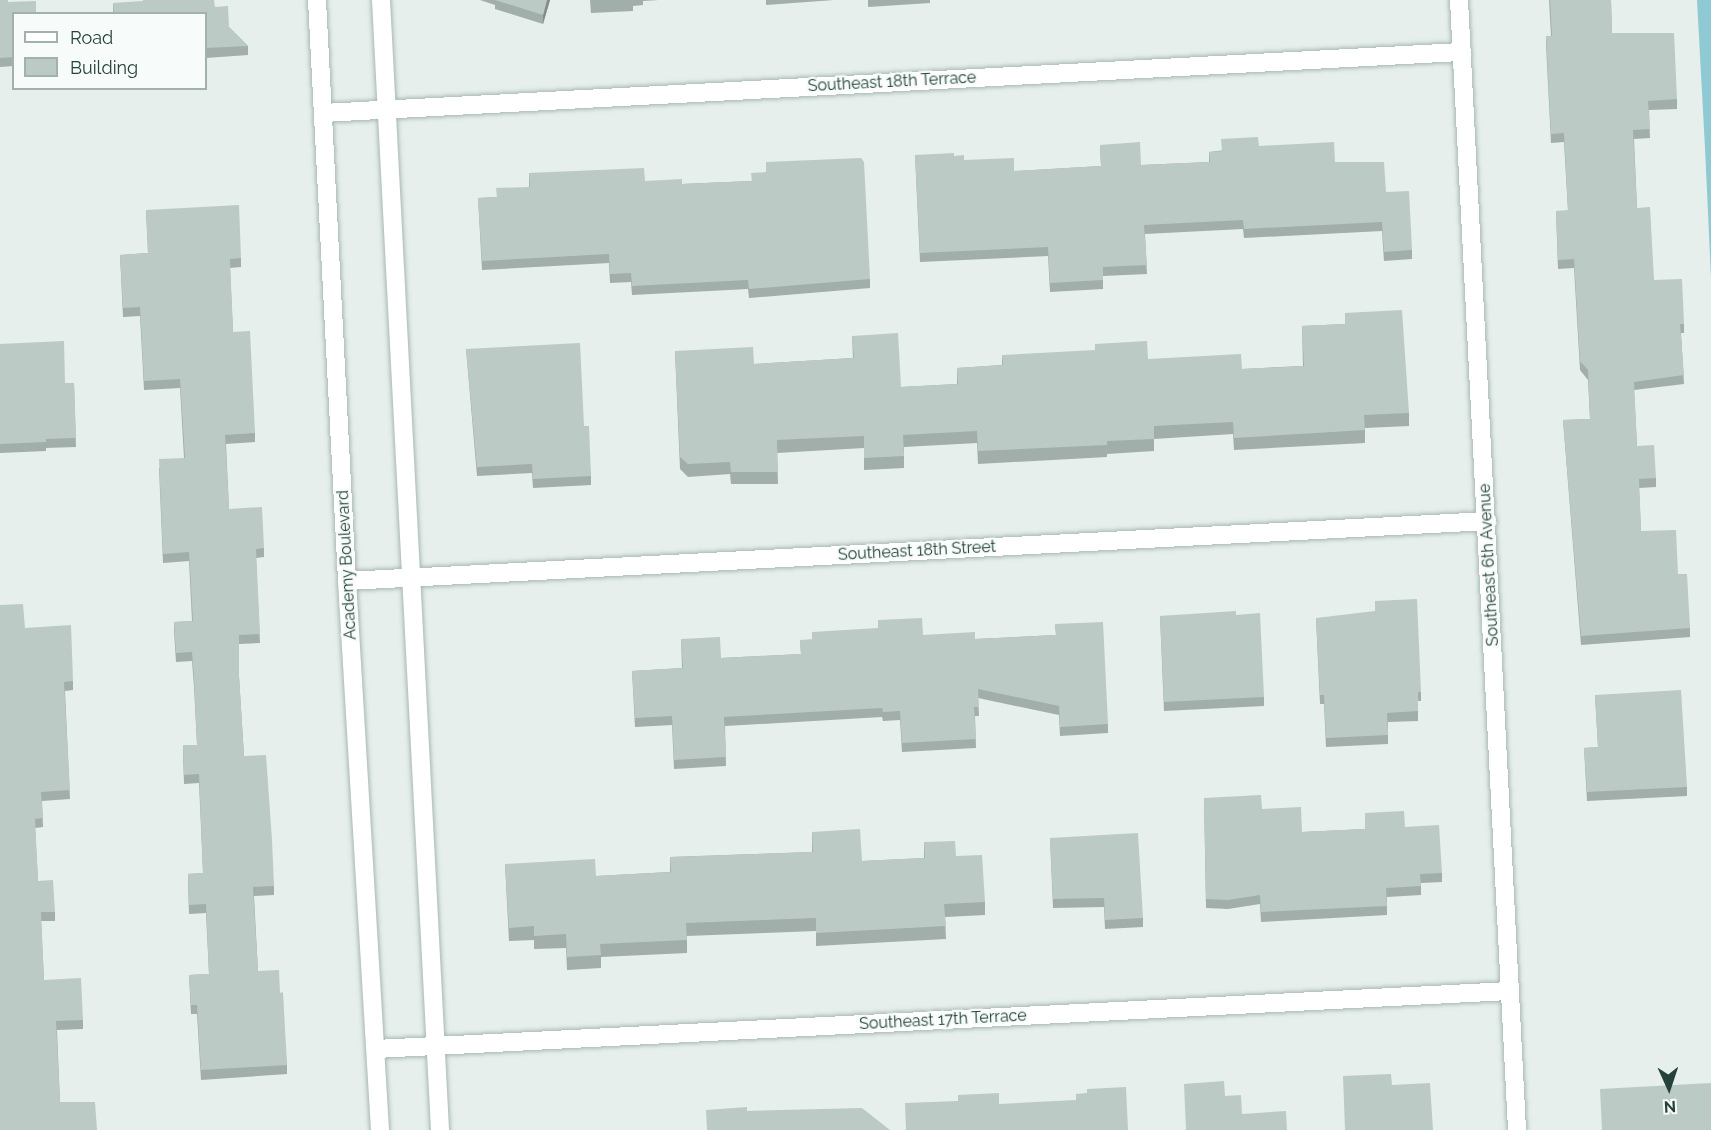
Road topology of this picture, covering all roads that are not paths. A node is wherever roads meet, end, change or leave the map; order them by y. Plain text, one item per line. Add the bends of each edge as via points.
1 (317, 0) edge
2 (381, 0) edge
3 (1459, 0) edge
4 (1462, 52) junction
5 (386, 109) junction
6 (323, 112) junction
7 (1487, 521) junction
8 (411, 577) junction
9 (347, 581) junction
10 (1510, 991) junction
11 (435, 1047) junction
12 (376, 1049) junction
13 (380, 1130) edge
14 (440, 1130) edge
15 (1516, 1130) edge

1 - 6 street, Academy Boulevard
2 - 5 street
3 - 4 street, Southeast 6th Avenue
4 - 5 street, Southeast 18th Terrace
4 - 7 street, Southeast 6th Avenue
5 - 6 street, Southeast 18th Terrace
5 - 8 street
6 - 9 street, Academy Boulevard
7 - 8 street, Southeast 18th Street
7 - 10 street, Southeast 6th Avenue
8 - 9 street, Southeast 18th Street
8 - 11 street
9 - 12 street, Academy Boulevard
10 - 11 street, Southeast 17th Terrace
10 - 15 street, Southeast 6th Avenue
11 - 12 street, Southeast 17th Terrace
11 - 14 street
12 - 13 street, Academy Boulevard

